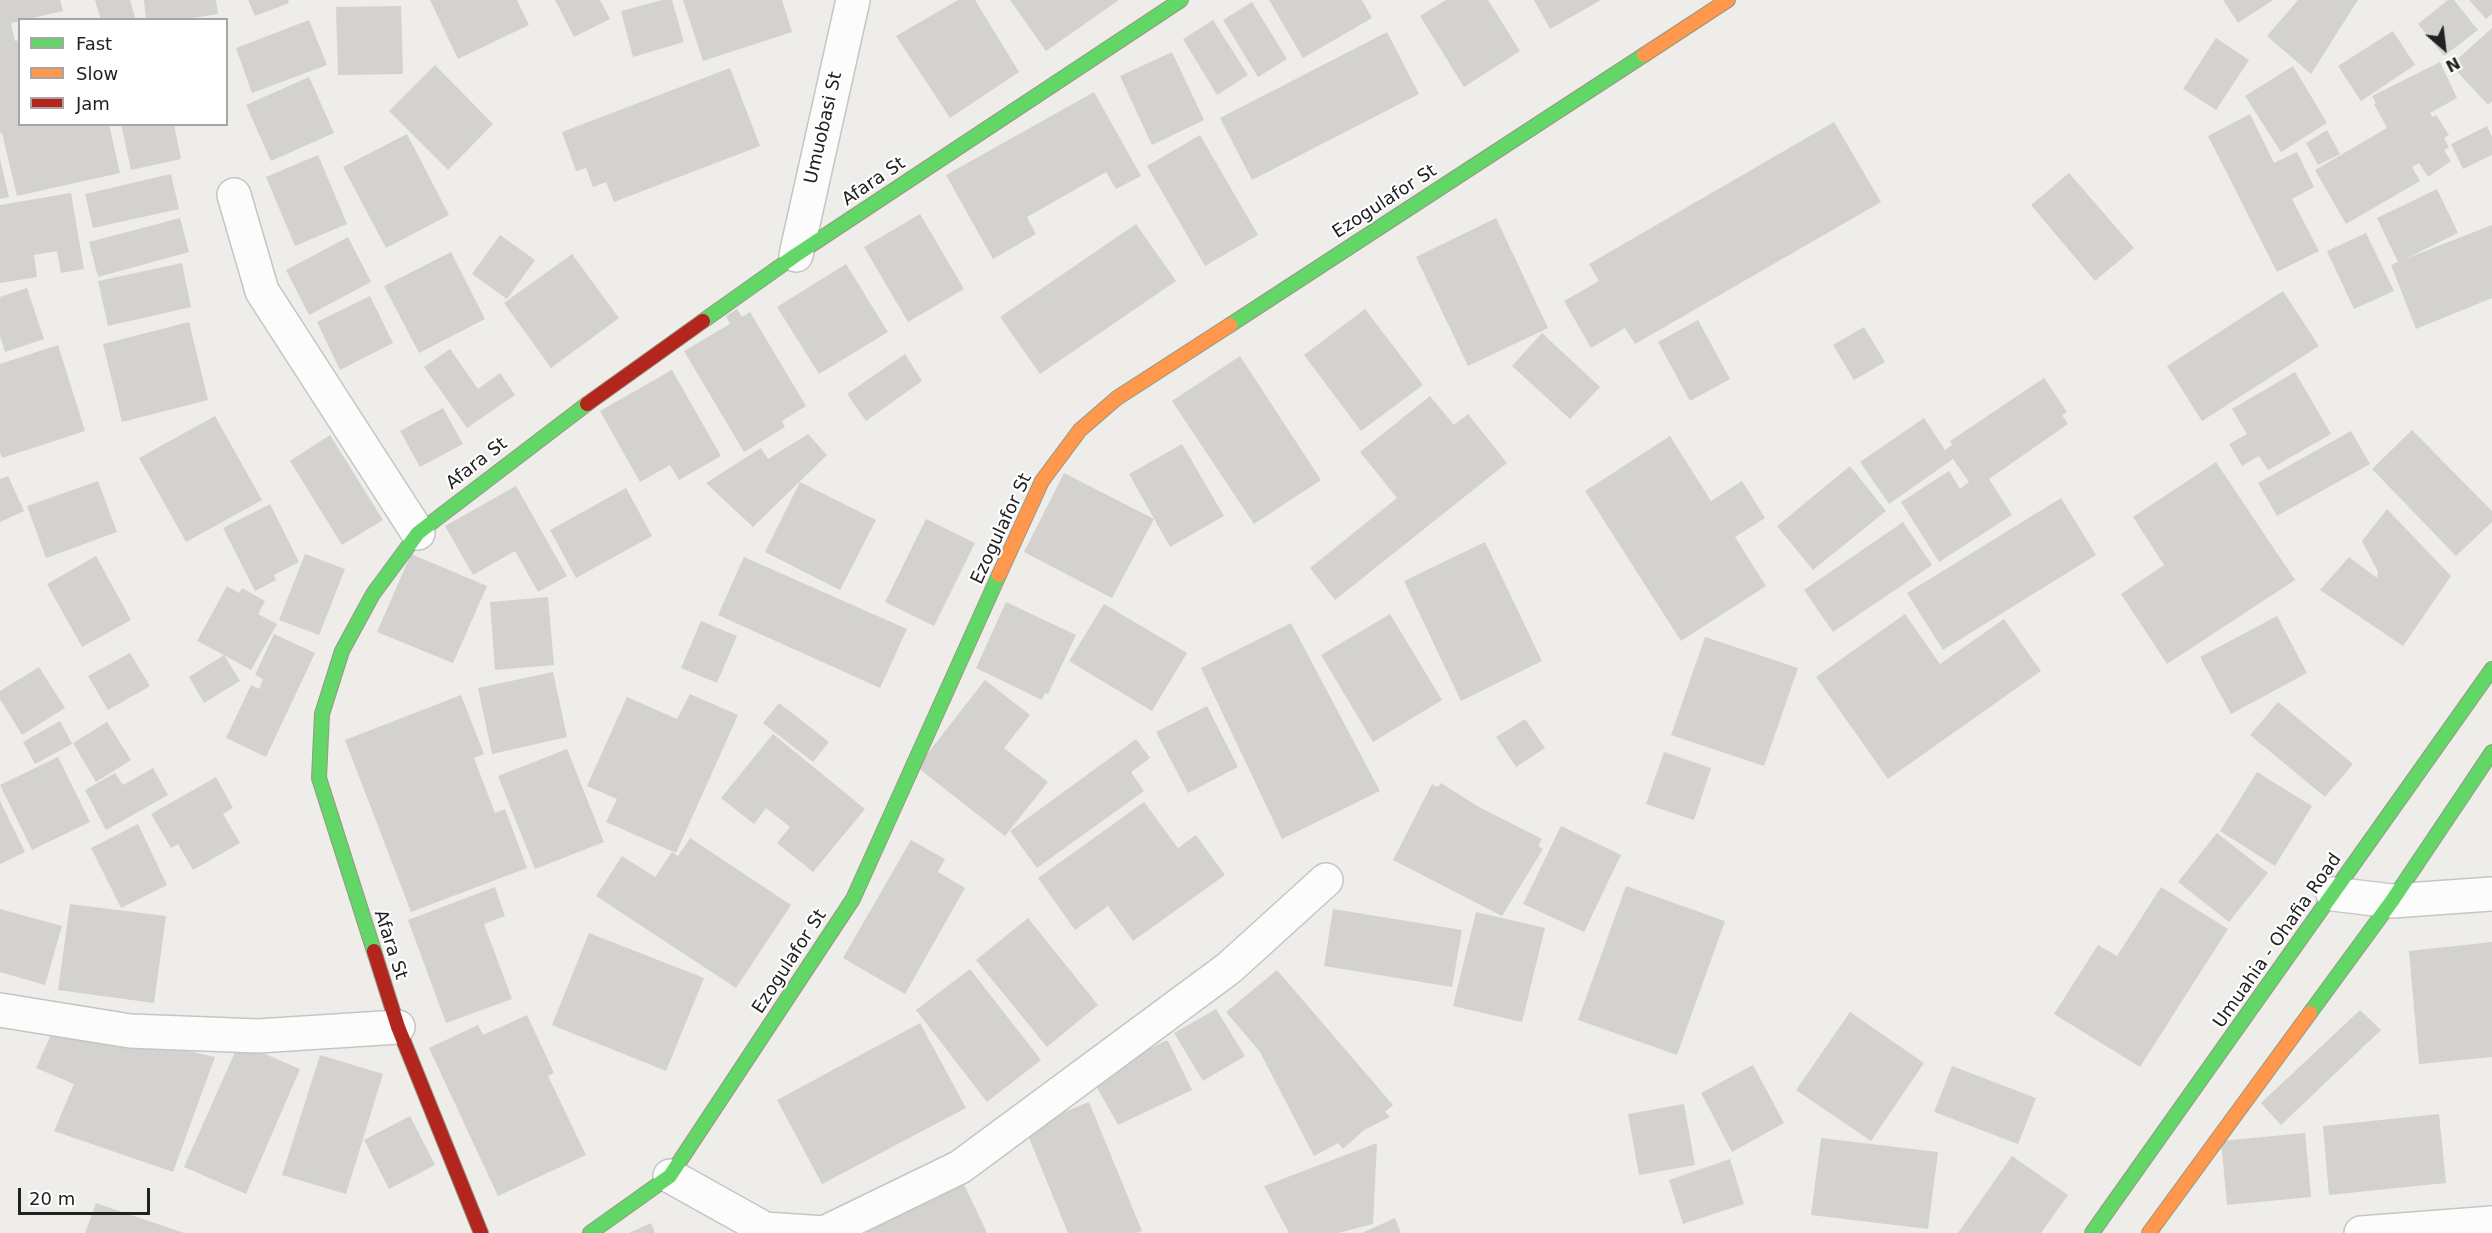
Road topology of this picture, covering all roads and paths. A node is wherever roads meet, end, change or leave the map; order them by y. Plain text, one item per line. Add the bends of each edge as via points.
1 (853, 0) edge
2 (1181, 0) edge
3 (1728, 0) edge
4 (234, 195) dead end
5 (796, 255) junction
6 (418, 533) junction
7 (2492, 669) edge
8 (2492, 752) edge
9 (1326, 880) dead end
10 (2333, 894) junction
11 (2492, 894) edge
12 (2392, 901) junction
13 (0, 1010) edge
14 (398, 1027) junction
15 (670, 1176) junction
16 (2492, 1223) edge
17 (481, 1233) edge
18 (590, 1233) edge
19 (2092, 1233) edge
20 (2149, 1233) edge
21 (2361, 1233) edge

1 - 5 street, Umuobasi St
2 - 5 street, Afara St
3 - 15 street, Ezogulafor St via 1117,398 1080,430 1042,481 853,899
4 - 6 street via 262,291
5 - 6 street, Afara St via 544,435
6 - 14 street, Afara St via 373,594 342,651 321,725 320,778
7 - 10 street, Umuahia - Ohafia Road
8 - 12 street
9 - 15 street via 1229,968 960,1167 824,1233 765,1229
10 - 12 street
10 - 19 street, Umuahia - Ohafia Road
11 - 12 street
12 - 20 street
13 - 14 street via 130,1031 258,1036
14 - 17 street, Afara St
15 - 18 street, Ezogulafor St
16 - 21 street

